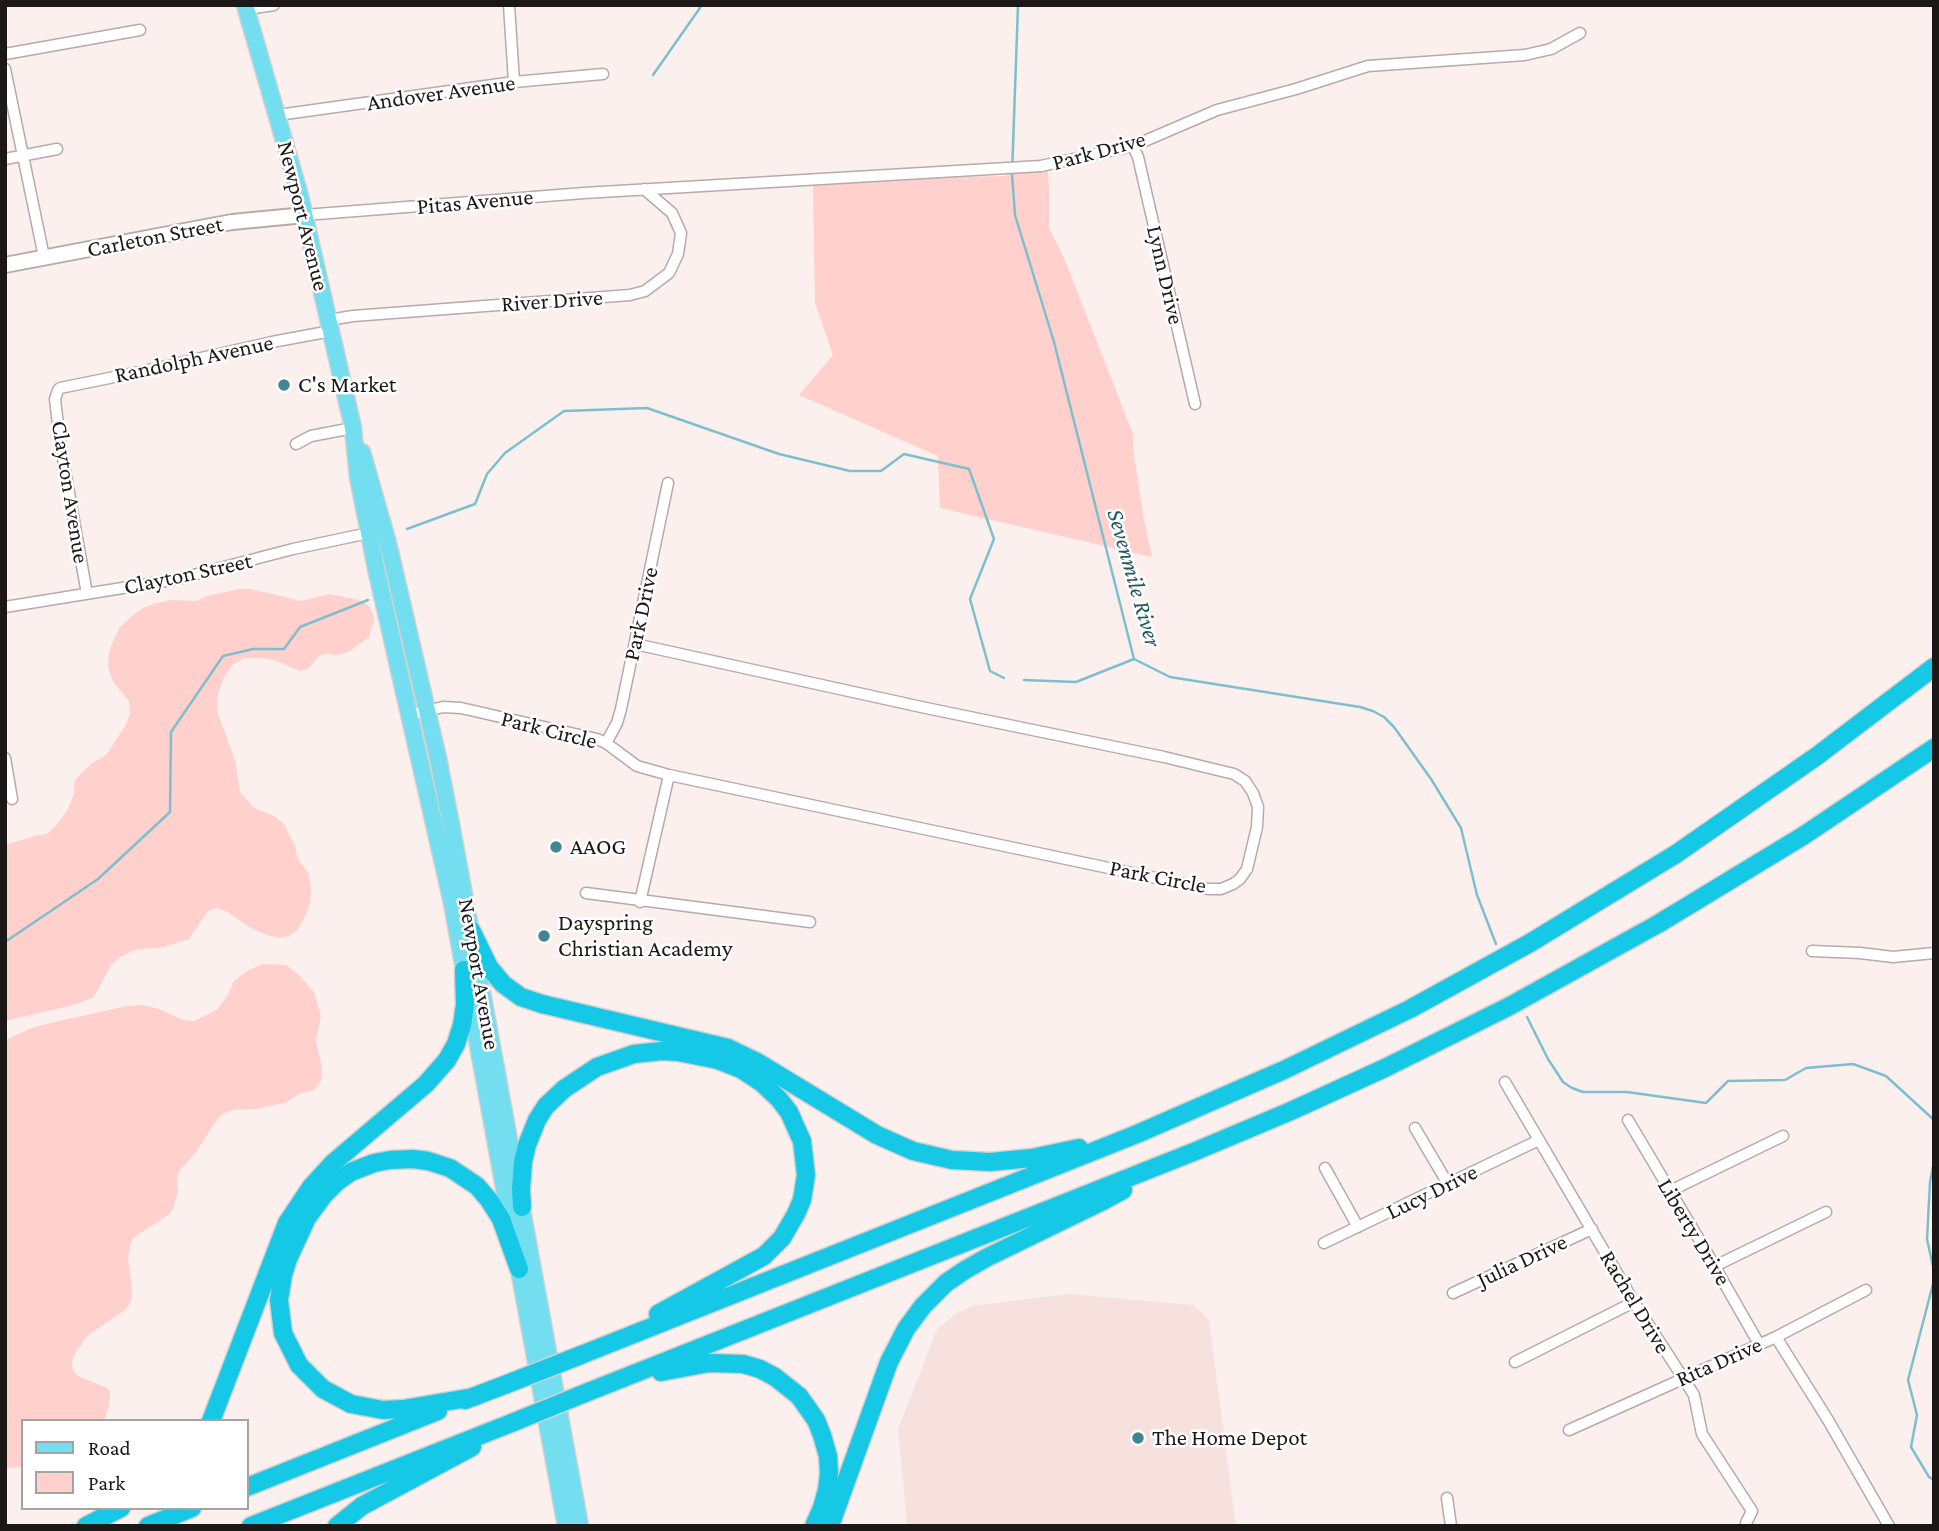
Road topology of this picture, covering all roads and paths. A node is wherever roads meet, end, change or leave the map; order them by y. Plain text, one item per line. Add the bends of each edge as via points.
1 (274, 5) edge
2 (509, 5) edge
3 (246, 7) edge
4 (140, 30) dead end
5 (1580, 33) dead end
6 (5, 54) edge
7 (5, 69) edge
8 (603, 74) dead end
9 (514, 82) junction
10 (278, 115) junction
11 (1133, 146) junction
12 (57, 149) dead end
13 (23, 156) junction
14 (5, 159) edge
15 (644, 189) junction
16 (305, 215) junction
17 (44, 257) junction
18 (5, 265) edge
19 (330, 325) junction
20 (58, 390) joint
21 (1195, 404) dead end
22 (353, 428) junction
23 (296, 444) dead end
24 (668, 483) dead end
25 (369, 533) junction
26 (86, 594) junction
27 (5, 607) edge
28 (635, 644) junction
29 (1934, 667) edge
30 (426, 711) junction
31 (409, 715) junction
32 (606, 743) junction
33 (1934, 748) edge
34 (5, 758) edge
35 (669, 775) junction
36 (12, 799) dead end
37 (586, 893) dead end
38 (640, 902) junction
39 (810, 922) dead end
40 (471, 930) junction
41 (1812, 951) dead end
42 (1934, 954) edge
43 (464, 970) junction
44 (1505, 1082) dead end
45 (1628, 1120) dead end
46 (1415, 1128) dead end
47 (1137, 1134) junction
48 (1783, 1136) dead end
49 (1539, 1140) junction
50 (1175, 1160) junction
51 (1325, 1168) dead end
52 (1448, 1184) junction
53 (1670, 1191) junction
54 (522, 1207) junction
55 (1826, 1212) dead end
56 (1358, 1227) junction
57 (1592, 1229) junction
58 (1324, 1243) dead end
59 (1715, 1266) junction
60 (519, 1269) junction
61 (1866, 1290) dead end
62 (1453, 1293) dead end
63 (1634, 1303) junction
64 (1776, 1336) junction
65 (610, 1343) junction
66 (1759, 1344) junction
67 (1515, 1362) dead end
68 (623, 1378) junction
69 (1682, 1378) junction
70 (474, 1396) junction
71 (212, 1419) edge
72 (514, 1422) junction
73 (1569, 1430) dead end
74 (248, 1487) edge
75 (1447, 1498) dead end
76 (117, 1510) edge
77 (187, 1510) edge
78 (1746, 1523) dead end
79 (86, 1526) edge
80 (148, 1526) edge
81 (251, 1526) edge
82 (337, 1526) edge
83 (566, 1526) edge
84 (580, 1526) edge
85 (814, 1526) edge
86 (830, 1526) edge
87 (1451, 1526) edge
88 (1889, 1526) edge

1 - 3 street
2 - 9 street
3 - 10 main road, Newport Avenue
4 - 6 street
5 - 11 street, Park Drive via 1551,49 1525,55 1368,66 1217,110
7 - 13 street
8 - 9 street, Andover Avenue
9 - 10 street, Andover Avenue
10 - 16 main road, Newport Avenue
11 - 15 street, Park Drive via 1041,166
11 - 21 street, Lynn Drive
12 - 13 street
13 - 14 street
13 - 17 street
15 - 16 street, Pitas Avenue
15 - 19 street, River Drive via 672,213 681,233 669,273 645,291 354,316
16 - 17 street, Carleton Street via 232,222
16 - 19 main road, Newport Avenue
17 - 18 street, Carleton Street
19 - 20 street, Randolph Avenue
19 - 22 main road, Newport Avenue
20 - 26 street, Clayton Avenue via 60,442
22 - 23 street via 311,436
22 - 25 main road, Newport Avenue
22 - 30 main road, Newport Avenue via 379,509
24 - 28 street, Park Drive
25 - 26 street, Clayton Street via 178,579
25 - 31 main road, Newport Avenue
26 - 27 street, Clayton Street
28 - 32 street, Park Drive via 617,723
28 - 35 street, Park Circle via 1234,774 1245,780 1253,793 1257,827 1247,869 1240,879 1208,889
29 - 47 highway via 1762,796 1589,909 1378,1025
30 - 31 street, Park Circle
30 - 32 street, Park Circle via 461,708
30 - 40 main road, Newport Avenue
31 - 43 main road, Newport Avenue
32 - 35 street, Park Circle via 637,766
33 - 50 highway via 1745,872 1558,981 1374,1073
34 - 36 street
35 - 38 street
37 - 38 street
38 - 39 street
40 - 47 highway via 489,967 521,996 728,1048 877,1135 922,1154 961,1161 1010,1161
40 - 54 main road, Newport Avenue
41 - 42 street via 1893,957
43 - 60 main road, Newport Avenue
43 - 71 highway via 462,1026 447,1060 426,1084 333,1163 287,1223
44 - 49 street, Rachel Drive
45 - 53 street, Liberty Drive
46 - 52 street
47 - 65 highway
48 - 53 street
49 - 52 street, Lucy Drive
49 - 57 street, Rachel Drive
50 - 68 highway
50 - 86 highway via 976,1264 930,1298 889,1362
51 - 56 street
52 - 56 street, Lucy Drive
53 - 59 street, Liberty Drive
54 - 65 highway via 525,1153 541,1113 572,1083 616,1060 662,1051 710,1057 762,1083 789,1112 802,1141 806,1174 799,1207 782,1238 758,1260
54 - 84 main road, Newport Avenue
55 - 59 street
56 - 58 street, Lucy Drive
57 - 62 street, Julia Drive
57 - 63 street, Rachel Drive
59 - 66 street, Liberty Drive
60 - 70 highway via 501,1219 477,1186 457,1171 406,1158 366,1166 337,1182 307,1218 288,1259 279,1300 283,1333 299,1365 323,1389 351,1404 383,1410
60 - 83 main road, Newport Avenue
61 - 64 street, Rita Drive
63 - 67 street
63 - 69 street, Rachel Drive
64 - 66 street, Rita Drive
64 - 88 street
65 - 70 highway, bridge
66 - 69 street, Rita Drive
68 - 72 highway, bridge
68 - 85 highway via 725,1362 760,1369 788,1386 813,1414 827,1449 827,1490
69 - 73 street, Rita Drive
69 - 78 street, Rachel Drive via 1694,1395 1702,1434 1752,1511
70 - 74 highway
72 - 81 highway
72 - 82 highway via 362,1506
75 - 87 street
76 - 79 highway
77 - 80 highway

